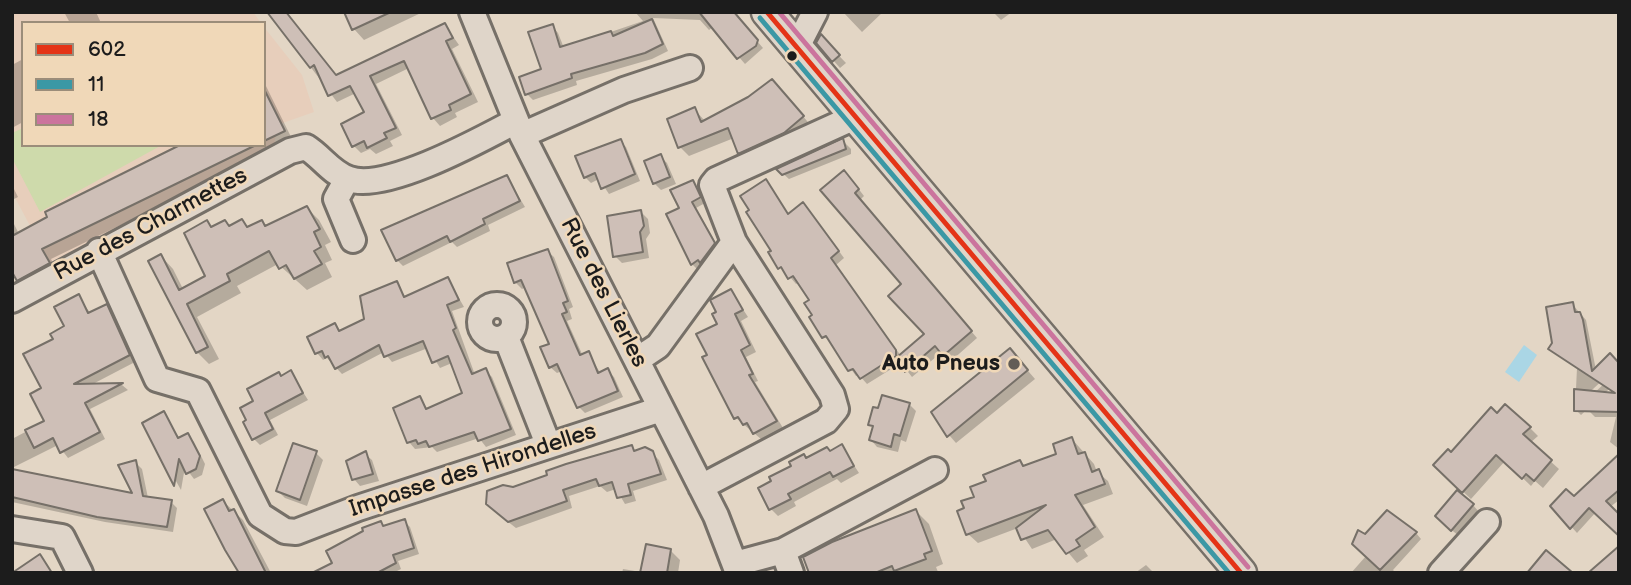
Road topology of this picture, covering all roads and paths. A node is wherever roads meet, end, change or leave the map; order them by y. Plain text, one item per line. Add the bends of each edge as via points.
1 (472, 12) edge
2 (767, 12) edge
3 (816, 12) edge
4 (797, 47) junction
5 (690, 68) dead end
6 (857, 116) junction
7 (519, 128) junction
8 (347, 179) junction
9 (353, 240) dead end
10 (734, 242) junction
11 (99, 251) junction
12 (12, 300) edge
13 (506, 337) dead end
14 (637, 360) junction
15 (661, 409) junction
16 (548, 444) junction
17 (935, 470) dead end
18 (701, 487) junction
19 (1487, 522) dead end
20 (12, 529) edge
21 (787, 562) edge
22 (737, 569) edge
23 (80, 573) edge
24 (1241, 573) edge
25 (1441, 573) edge

1 - 7 street, Rue des Lierles
2 - 4 main road
3 - 4 street
4 - 6 main road
5 - 7 street
6 - 10 street via 716,180 712,186 715,198
6 - 24 main road
7 - 8 street via 402,174 367,184
7 - 14 street, Rue des Lierles
8 - 9 street via 336,199
8 - 11 street, Rue des Charmettes via 306,147 290,151
10 - 14 street via 658,346
10 - 18 street via 832,395 835,409 826,421
11 - 12 street, Rue des Charmettes
11 - 16 street, Impasse des Hirondelles via 157,379 198,391 260,515 285,531 296,532
13 - 16 street
14 - 15 street, Rue des Lierles
15 - 16 street, Impasse des Hirondelles
15 - 18 street, Rue des Lierles
17 - 21 street
18 - 22 street, Rue des Lierles
19 - 25 street
20 - 23 street via 62,537
21 - 22 street

